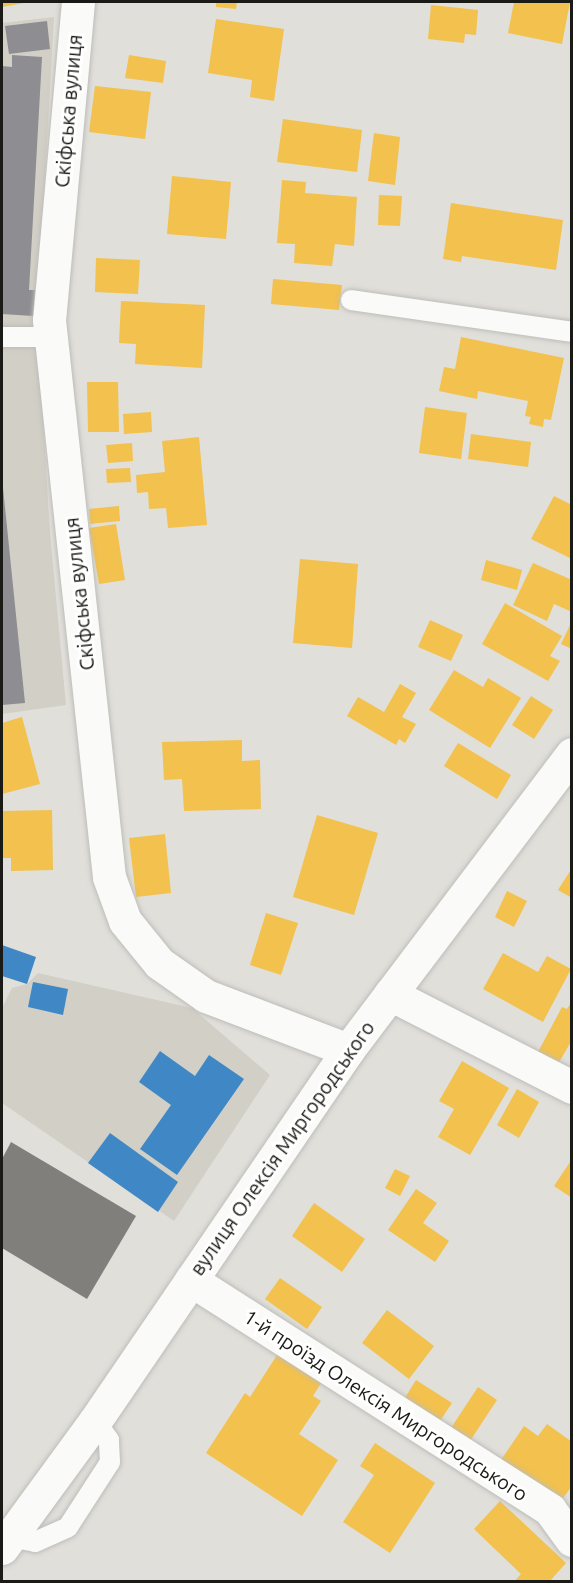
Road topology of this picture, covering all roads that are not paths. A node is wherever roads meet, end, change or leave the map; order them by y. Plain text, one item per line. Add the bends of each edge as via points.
1 (78, 2) edge
2 (351, 300) dead end
3 (572, 332) edge
4 (2, 337) edge
5 (51, 337) junction
6 (572, 754) edge
7 (390, 994) junction
8 (348, 1050) junction
9 (572, 1087) edge
10 (191, 1280) junction
11 (572, 1540) edge
12 (6, 1542) edge

1 - 5 street, Скіфська вулиця via 49,320
2 - 3 lane
4 - 5 lane
5 - 8 street, Скіфська вулиця via 109,877 125,921 159,963 206,996
6 - 7 street, вулиця Олексія Миргородського
7 - 8 street, вулиця Олексія Миргородського
7 - 9 street
8 - 10 street, вулиця Олексія Миргородського
10 - 11 street, 1-й проїзд Олексія Миргородського via 550,1510
10 - 12 street, вулиця Олексія Миргородського

